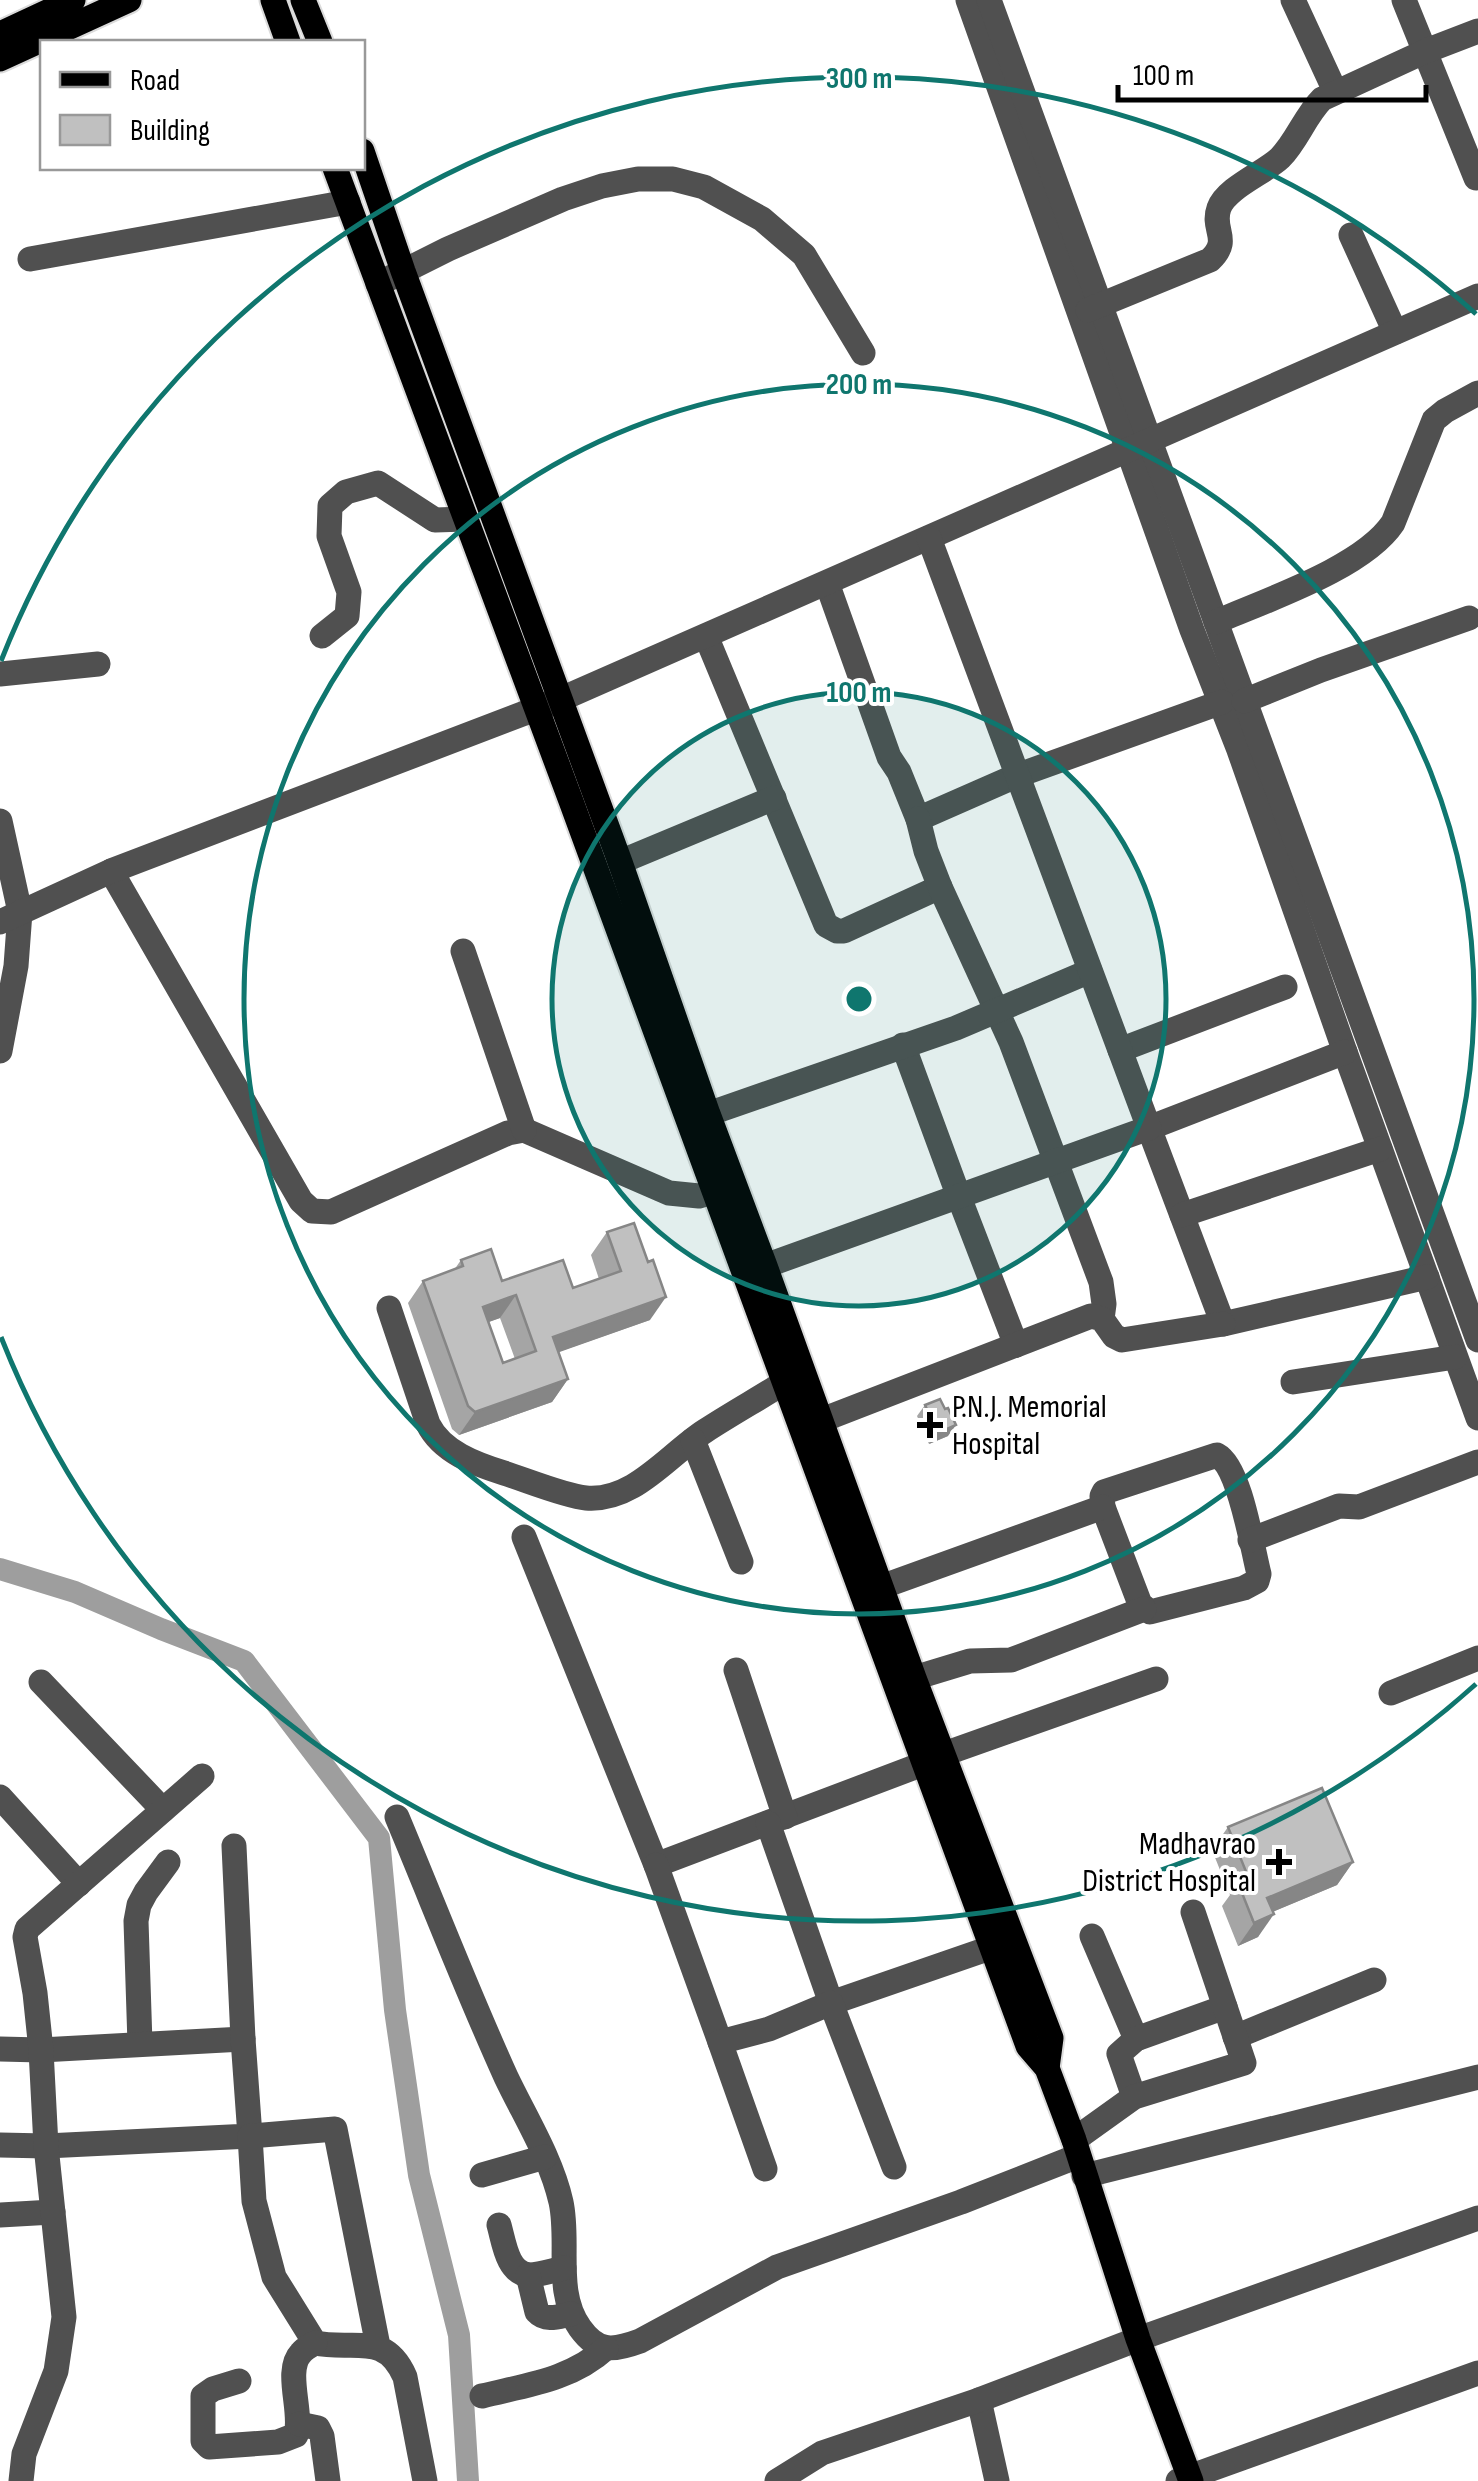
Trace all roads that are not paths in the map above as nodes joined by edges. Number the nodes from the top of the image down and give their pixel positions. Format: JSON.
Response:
{"nodes":[{"id":1,"x":73,"y":0,"type":"edge"},
{"id":2,"x":129,"y":0,"type":"edge"},
{"id":3,"x":273,"y":0,"type":"edge"},
{"id":4,"x":303,"y":0,"type":"edge"},
{"id":5,"x":968,"y":0,"type":"edge"},
{"id":6,"x":989,"y":0,"type":"edge"},
{"id":7,"x":1293,"y":0,"type":"edge"},
{"id":8,"x":1404,"y":0,"type":"edge"},
{"id":9,"x":1478,"y":31,"type":"edge"},
{"id":10,"x":0,"y":34,"type":"edge"},
{"id":11,"x":43,"y":40,"type":"edge"},
{"id":12,"x":287,"y":40,"type":"edge"},
{"id":13,"x":319,"y":40,"type":"edge"},
{"id":14,"x":40,"y":41,"type":"edge"},
{"id":15,"x":1426,"y":51,"type":"junction"},
{"id":16,"x":0,"y":60,"type":"edge"},
{"id":17,"x":1335,"y":91,"type":"junction"},
{"id":18,"x":365,"y":161,"type":"edge"},
{"id":19,"x":336,"y":170,"type":"edge"},
{"id":20,"x":1476,"y":178,"type":"edge"},
{"id":21,"x":348,"y":202,"type":"junction"},
{"id":22,"x":1351,"y":235,"type":"dead end"},
{"id":23,"x":30,"y":258,"type":"dead end"},
{"id":24,"x":403,"y":271,"type":"junction"},
{"id":25,"x":378,"y":284,"type":"junction"},
{"id":26,"x":1478,"y":296,"type":"edge"},
{"id":27,"x":1090,"y":309,"type":"junction"},
{"id":28,"x":1395,"y":332,"type":"junction"},
{"id":29,"x":862,"y":353,"type":"dead end"},
{"id":30,"x":1478,"y":393,"type":"edge"},
{"id":31,"x":1139,"y":446,"type":"junction"},
{"id":32,"x":466,"y":519,"type":"junction"},
{"id":33,"x":928,"y":538,"type":"junction"},
{"id":34,"x":827,"y":583,"type":"junction"},
{"id":35,"x":1469,"y":618,"type":"dead end"},
{"id":36,"x":1216,"y":622,"type":"junction"},
{"id":37,"x":322,"y":636,"type":"dead end"},
{"id":38,"x":706,"y":636,"type":"junction"},
{"id":39,"x":98,"y":664,"type":"dead end"},
{"id":40,"x":0,"y":674,"type":"edge"},
{"id":41,"x":1233,"y":702,"type":"junction"},
{"id":42,"x":548,"y":704,"type":"junction"},
{"id":43,"x":1016,"y":776,"type":"junction"},
{"id":44,"x":774,"y":798,"type":"junction"},
{"id":45,"x":918,"y":819,"type":"junction"},
{"id":46,"x":1,"y":831,"type":"edge"},
{"id":47,"x":620,"y":862,"type":"junction"},
{"id":48,"x":111,"y":871,"type":"junction"},
{"id":49,"x":940,"y":887,"type":"junction"},
{"id":50,"x":10,"y":917,"type":"edge"},
{"id":51,"x":463,"y":951,"type":"dead end"},
{"id":52,"x":1090,"y":970,"type":"junction"},
{"id":53,"x":1285,"y":986,"type":"dead end"},
{"id":54,"x":997,"y":1010,"type":"junction"},
{"id":55,"x":903,"y":1045,"type":"junction"},
{"id":56,"x":1120,"y":1050,"type":"junction"},
{"id":57,"x":0,"y":1051,"type":"edge"},
{"id":58,"x":1345,"y":1052,"type":"junction"},
{"id":59,"x":708,"y":1114,"type":"junction"},
{"id":60,"x":1149,"y":1128,"type":"junction"},
{"id":61,"x":524,"y":1130,"type":"junction"},
{"id":62,"x":1380,"y":1149,"type":"junction"},
{"id":63,"x":1056,"y":1162,"type":"junction"},
{"id":64,"x":715,"y":1191,"type":"junction"},
{"id":65,"x":959,"y":1197,"type":"junction"},
{"id":66,"x":1182,"y":1216,"type":"junction"},
{"id":67,"x":765,"y":1266,"type":"junction"},
{"id":68,"x":1427,"y":1277,"type":"junction"},
{"id":69,"x":1470,"y":1292,"type":"edge"},
{"id":70,"x":389,"y":1308,"type":"dead end"},
{"id":71,"x":770,"y":1311,"type":"junction"},
{"id":72,"x":1102,"y":1319,"type":"junction"},
{"id":73,"x":1223,"y":1324,"type":"junction"},
{"id":74,"x":1478,"y":1340,"type":"edge"},
{"id":75,"x":1016,"y":1344,"type":"junction"},
{"id":76,"x":1456,"y":1357,"type":"junction"},
{"id":77,"x":785,"y":1382,"type":"junction"},
{"id":78,"x":1293,"y":1382,"type":"dead end"},
{"id":79,"x":1477,"y":1412,"type":"edge"},
{"id":80,"x":822,"y":1420,"type":"junction"},
{"id":81,"x":693,"y":1440,"type":"junction"},
{"id":82,"x":1478,"y":1462,"type":"edge"},
{"id":83,"x":1103,"y":1507,"type":"junction"},
{"id":84,"x":524,"y":1537,"type":"dead end"},
{"id":85,"x":1250,"y":1540,"type":"junction"},
{"id":86,"x":741,"y":1562,"type":"dead end"},
{"id":87,"x":881,"y":1587,"type":"junction"},
{"id":88,"x":1144,"y":1609,"type":"junction"},
{"id":89,"x":1478,"y":1658,"type":"edge"},
{"id":90,"x":736,"y":1670,"type":"dead end"},
{"id":91,"x":914,"y":1678,"type":"junction"},
{"id":92,"x":1156,"y":1679,"type":"dead end"},
{"id":93,"x":41,"y":1682,"type":"dead end"},
{"id":94,"x":1391,"y":1693,"type":"dead end"},
{"id":95,"x":934,"y":1759,"type":"junction"},
{"id":96,"x":202,"y":1776,"type":"dead end"},
{"id":97,"x":0,"y":1798,"type":"edge"},
{"id":98,"x":163,"y":1810,"type":"junction"},
{"id":99,"x":397,"y":1816,"type":"dead end"},
{"id":100,"x":777,"y":1820,"type":"junction"},
{"id":101,"x":234,"y":1846,"type":"dead end"},
{"id":102,"x":168,"y":1862,"type":"dead end"},
{"id":103,"x":656,"y":1865,"type":"junction"},
{"id":104,"x":79,"y":1884,"type":"junction"},
{"id":105,"x":1194,"y":1912,"type":"dead end"},
{"id":106,"x":1092,"y":1936,"type":"dead end"},
{"id":107,"x":994,"y":1947,"type":"junction"},
{"id":108,"x":1374,"y":1980,"type":"dead end"},
{"id":109,"x":831,"y":2002,"type":"junction"},
{"id":110,"x":1225,"y":2007,"type":"junction"},
{"id":111,"x":1235,"y":2037,"type":"junction"},
{"id":112,"x":242,"y":2039,"type":"junction"},
{"id":113,"x":1136,"y":2039,"type":"junction"},
{"id":114,"x":720,"y":2042,"type":"junction"},
{"id":115,"x":140,"y":2044,"type":"junction"},
{"id":116,"x":0,"y":2049,"type":"edge"},
{"id":117,"x":41,"y":2050,"type":"junction"},
{"id":118,"x":1047,"y":2068,"type":"junction"},
{"id":119,"x":1478,"y":2077,"type":"edge"},
{"id":120,"x":1134,"y":2097,"type":"junction"},
{"id":121,"x":250,"y":2136,"type":"junction"},
{"id":122,"x":0,"y":2145,"type":"edge"},
{"id":123,"x":46,"y":2146,"type":"junction"},
{"id":124,"x":545,"y":2157,"type":"junction"},
{"id":125,"x":1079,"y":2157,"type":"junction"},
{"id":126,"x":894,"y":2167,"type":"dead end"},
{"id":127,"x":765,"y":2169,"type":"dead end"},
{"id":128,"x":482,"y":2174,"type":"dead end"},
{"id":129,"x":54,"y":2212,"type":"junction"},
{"id":130,"x":0,"y":2215,"type":"edge"},
{"id":131,"x":1478,"y":2218,"type":"edge"},
{"id":132,"x":499,"y":2225,"type":"dead end"},
{"id":133,"x":564,"y":2268,"type":"junction"},
{"id":134,"x":528,"y":2275,"type":"junction"},
{"id":135,"x":572,"y":2314,"type":"junction"},
{"id":136,"x":1138,"y":2338,"type":"junction"},
{"id":137,"x":315,"y":2343,"type":"junction"},
{"id":138,"x":378,"y":2346,"type":"junction"},
{"id":139,"x":606,"y":2348,"type":"junction"},
{"id":140,"x":1478,"y":2373,"type":"edge"},
{"id":141,"x":238,"y":2380,"type":"dead end"},
{"id":142,"x":482,"y":2396,"type":"dead end"},
{"id":143,"x":979,"y":2400,"type":"junction"},
{"id":144,"x":300,"y":2424,"type":"junction"},
{"id":145,"x":1186,"y":2480,"type":"edge"},
{"id":146,"x":21,"y":2481,"type":"edge"},
{"id":147,"x":328,"y":2481,"type":"edge"},
{"id":148,"x":425,"y":2481,"type":"edge"},
{"id":149,"x":777,"y":2481,"type":"edge"},
{"id":150,"x":998,"y":2481,"type":"edge"}],
"edges":[{"from":1,"to":10,"type":"main road"},
{"from":2,"to":11,"type":"main road"},
{"from":3,"to":12,"type":"main road"},
{"from":4,"to":13,"type":"main road"},
{"from":5,"to":27,"type":"street"},
{"from":6,"to":27,"type":"street"},
{"from":7,"to":17,"type":"street"},
{"from":8,"to":15,"type":"street"},
{"from":9,"to":15,"type":"street"},
{"from":14,"to":16,"type":"main road"},
{"from":15,"to":17,"type":"street"},
{"from":15,"to":20,"type":"street"},
{"from":17,"to":27,"type":"street"},
{"from":18,"to":24,"type":"main road"},
{"from":19,"to":21,"type":"main road"},
{"from":21,"to":23,"type":"street"},
{"from":21,"to":25,"type":"main road"},
{"from":22,"to":28,"type":"street"},
{"from":24,"to":25,"type":"street"},
{"from":24,"to":29,"type":"street"},
{"from":24,"to":42,"type":"main road"},
{"from":25,"to":32,"type":"main road"},
{"from":26,"to":28,"type":"street"},
{"from":27,"to":31,"type":"street"},
{"from":28,"to":31,"type":"street"},
{"from":30,"to":36,"type":"street"},
{"from":31,"to":33,"type":"street"},
{"from":31,"to":36,"type":"street"},
{"from":31,"to":41,"type":"street"},
{"from":32,"to":37,"type":"street"},
{"from":32,"to":42,"type":"main road"},
{"from":33,"to":34,"type":"street"},
{"from":33,"to":43,"type":"street"},
{"from":34,"to":38,"type":"street"},
{"from":34,"to":45,"type":"street"},
{"from":35,"to":41,"type":"street"},
{"from":36,"to":41,"type":"street"},
{"from":38,"to":42,"type":"street"},
{"from":38,"to":44,"type":"street"},
{"from":39,"to":40,"type":"street"},
{"from":41,"to":43,"type":"street"},
{"from":41,"to":58,"type":"street"},
{"from":41,"to":69,"type":"street"},
{"from":42,"to":47,"type":"main road"},
{"from":42,"to":48,"type":"street"},
{"from":42,"to":64,"type":"main road"},
{"from":43,"to":45,"type":"street"},
{"from":43,"to":52,"type":"street"},
{"from":44,"to":47,"type":"street"},
{"from":44,"to":49,"type":"street"},
{"from":45,"to":49,"type":"street"},
{"from":46,"to":50,"type":"street"},
{"from":47,"to":59,"type":"main road"},
{"from":48,"to":50,"type":"street"},
{"from":48,"to":61,"type":"street"},
{"from":49,"to":54,"type":"street"},
{"from":50,"to":57,"type":"street"},
{"from":51,"to":61,"type":"street"},
{"from":52,"to":54,"type":"street"},
{"from":52,"to":56,"type":"street"},
{"from":53,"to":56,"type":"street"},
{"from":54,"to":55,"type":"street"},
{"from":54,"to":63,"type":"street"},
{"from":55,"to":59,"type":"street"},
{"from":55,"to":65,"type":"street"},
{"from":56,"to":60,"type":"street"},
{"from":58,"to":60,"type":"street"},
{"from":58,"to":62,"type":"street"},
{"from":59,"to":67,"type":"main road"},
{"from":60,"to":63,"type":"street"},
{"from":60,"to":66,"type":"street"},
{"from":61,"to":64,"type":"street"},
{"from":62,"to":66,"type":"street"},
{"from":62,"to":68,"type":"street"},
{"from":63,"to":65,"type":"street"},
{"from":63,"to":72,"type":"street"},
{"from":64,"to":71,"type":"main road"},
{"from":65,"to":67,"type":"street"},
{"from":65,"to":75,"type":"street"},
{"from":66,"to":73,"type":"street"},
{"from":67,"to":71,"type":"main road"},
{"from":68,"to":73,"type":"street"},
{"from":68,"to":76,"type":"street"},
{"from":69,"to":74,"type":"street"},
{"from":70,"to":81,"type":"street"},
{"from":71,"to":77,"type":"main road"},
{"from":71,"to":80,"type":"main road"},
{"from":72,"to":73,"type":"street"},
{"from":72,"to":75,"type":"street"},
{"from":75,"to":80,"type":"street"},
{"from":76,"to":78,"type":"street"},
{"from":76,"to":79,"type":"street"},
{"from":77,"to":81,"type":"street"},
{"from":77,"to":95,"type":"main road"},
{"from":80,"to":87,"type":"main road"},
{"from":81,"to":86,"type":"street"},
{"from":82,"to":85,"type":"street"},
{"from":83,"to":85,"type":"street"},
{"from":83,"to":87,"type":"street"},
{"from":83,"to":88,"type":"street"},
{"from":84,"to":103,"type":"street"},
{"from":85,"to":88,"type":"street"},
{"from":87,"to":91,"type":"main road"},
{"from":88,"to":91,"type":"street"},
{"from":89,"to":94,"type":"street"},
{"from":90,"to":100,"type":"street"},
{"from":91,"to":95,"type":"main road"},
{"from":92,"to":95,"type":"street"},
{"from":93,"to":98,"type":"street"},
{"from":95,"to":100,"type":"street"},
{"from":95,"to":107,"type":"main road"},
{"from":95,"to":118,"type":"main road"},
{"from":96,"to":98,"type":"street"},
{"from":97,"to":104,"type":"street"},
{"from":98,"to":104,"type":"street"},
{"from":99,"to":124,"type":"street"},
{"from":100,"to":103,"type":"street"},
{"from":100,"to":109,"type":"street"},
{"from":101,"to":112,"type":"street"},
{"from":102,"to":115,"type":"street"},
{"from":103,"to":114,"type":"street"},
{"from":104,"to":117,"type":"street"},
{"from":105,"to":110,"type":"street"},
{"from":106,"to":113,"type":"street"},
{"from":107,"to":109,"type":"street"},
{"from":107,"to":118,"type":"main road"},
{"from":108,"to":111,"type":"street"},
{"from":109,"to":114,"type":"street"},
{"from":109,"to":126,"type":"street"},
{"from":110,"to":111,"type":"street"},
{"from":110,"to":113,"type":"street"},
{"from":111,"to":120,"type":"street"},
{"from":112,"to":115,"type":"street"},
{"from":112,"to":121,"type":"street"},
{"from":113,"to":120,"type":"street"},
{"from":114,"to":127,"type":"street"},
{"from":115,"to":117,"type":"street"},
{"from":116,"to":117,"type":"street"},
{"from":117,"to":123,"type":"street"},
{"from":118,"to":125,"type":"main road"},
{"from":119,"to":125,"type":"street"},
{"from":120,"to":125,"type":"street"},
{"from":121,"to":123,"type":"street"},
{"from":121,"to":137,"type":"street"},
{"from":121,"to":138,"type":"street"},
{"from":122,"to":123,"type":"street"},
{"from":123,"to":129,"type":"street"},
{"from":124,"to":128,"type":"street"},
{"from":124,"to":133,"type":"street"},
{"from":125,"to":136,"type":"main road"},
{"from":125,"to":139,"type":"street"},
{"from":129,"to":130,"type":"street"},
{"from":129,"to":146,"type":"street"},
{"from":131,"to":136,"type":"street"},
{"from":132,"to":134,"type":"street"},
{"from":133,"to":134,"type":"street"},
{"from":133,"to":135,"type":"street"},
{"from":134,"to":135,"type":"street"},
{"from":135,"to":139,"type":"street"},
{"from":136,"to":143,"type":"street"},
{"from":136,"to":145,"type":"main road"},
{"from":137,"to":138,"type":"street"},
{"from":137,"to":144,"type":"street"},
{"from":138,"to":148,"type":"street"},
{"from":139,"to":142,"type":"street"},
{"from":140,"to":145,"type":"street"},
{"from":141,"to":144,"type":"street"},
{"from":143,"to":149,"type":"street"},
{"from":143,"to":150,"type":"street"},
{"from":144,"to":147,"type":"street"}]}
